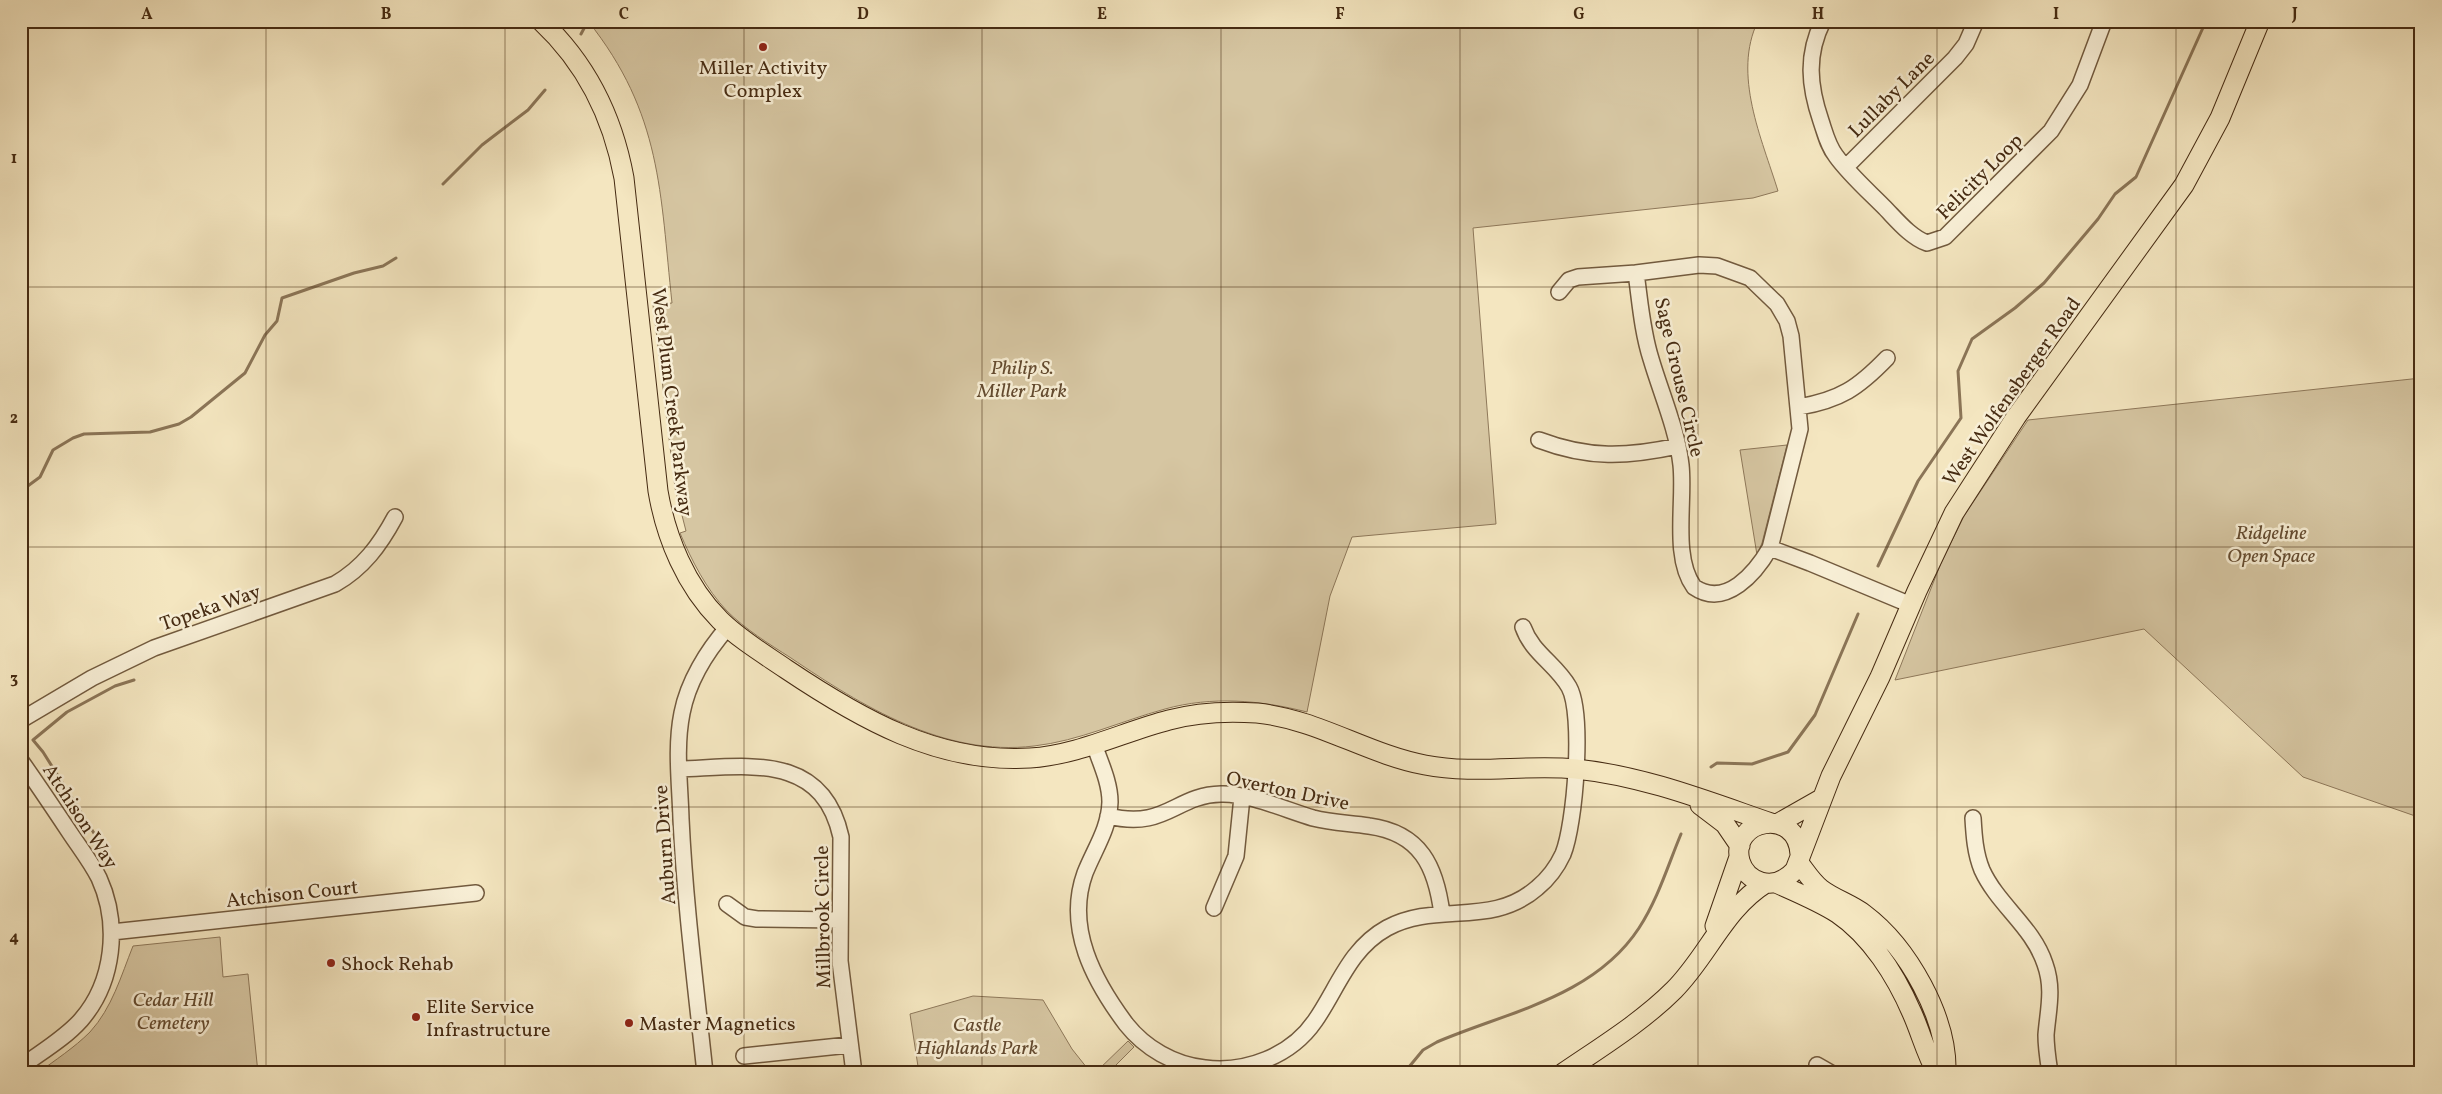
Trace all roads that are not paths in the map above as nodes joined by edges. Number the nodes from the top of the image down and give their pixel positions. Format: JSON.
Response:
{"nodes":[{"id":1,"x":540,"y":21,"type":"edge"},
{"id":2,"x":1824,"y":21,"type":"edge"},
{"id":3,"x":1976,"y":21,"type":"edge"},
{"id":4,"x":2104,"y":21,"type":"edge"},
{"id":5,"x":2260,"y":21,"type":"edge"},
{"id":6,"x":1846,"y":168,"type":"junction"},
{"id":7,"x":1636,"y":273,"type":"junction"},
{"id":8,"x":1559,"y":292,"type":"dead end"},
{"id":9,"x":1887,"y":358,"type":"dead end"},
{"id":10,"x":1799,"y":407,"type":"junction"},
{"id":11,"x":1540,"y":440,"type":"dead end"},
{"id":12,"x":1678,"y":446,"type":"junction"},
{"id":13,"x":395,"y":517,"type":"dead end"},
{"id":14,"x":1770,"y":548,"type":"junction"},
{"id":15,"x":1911,"y":606,"type":"junction"},
{"id":16,"x":728,"y":627,"type":"junction"},
{"id":17,"x":1523,"y":627,"type":"dead end"},
{"id":18,"x":21,"y":720,"type":"edge"},
{"id":19,"x":1094,"y":744,"type":"junction"},
{"id":20,"x":21,"y":761,"type":"edge"},
{"id":21,"x":679,"y":769,"type":"junction"},
{"id":22,"x":1575,"y":769,"type":"junction"},
{"id":23,"x":1683,"y":793,"type":"junction"},
{"id":24,"x":1242,"y":797,"type":"junction"},
{"id":25,"x":1821,"y":799,"type":"junction"},
{"id":26,"x":1108,"y":816,"type":"junction"},
{"id":27,"x":1973,"y":818,"type":"dead end"},
{"id":28,"x":1774,"y":823,"type":"junction"},
{"id":29,"x":1740,"y":852,"type":"junction"},
{"id":30,"x":1799,"y":858,"type":"junction"},
{"id":31,"x":1771,"y":883,"type":"junction"},
{"id":32,"x":476,"y":893,"type":"dead end"},
{"id":33,"x":728,"y":904,"type":"dead end"},
{"id":34,"x":1214,"y":908,"type":"dead end"},
{"id":35,"x":1442,"y":914,"type":"junction"},
{"id":36,"x":839,"y":920,"type":"junction"},
{"id":37,"x":112,"y":932,"type":"junction"},
{"id":38,"x":1710,"y":942,"type":"junction"},
{"id":39,"x":849,"y":1045,"type":"junction"},
{"id":40,"x":744,"y":1056,"type":"dead end"},
{"id":41,"x":1817,"y":1065,"type":"dead end"},
{"id":42,"x":21,"y":1067,"type":"edge"},
{"id":43,"x":705,"y":1073,"type":"edge"},
{"id":44,"x":854,"y":1073,"type":"edge"},
{"id":45,"x":1564,"y":1073,"type":"edge"},
{"id":46,"x":1831,"y":1073,"type":"edge"},
{"id":47,"x":1937,"y":1073,"type":"edge"},
{"id":48,"x":1946,"y":1073,"type":"edge"},
{"id":49,"x":2050,"y":1073,"type":"edge"}],
"edges":[{"from":1,"to":16,"type":"main road","name":"West Plum Creek Parkway"},
{"from":2,"to":6,"type":"street","name":"Felicity Loop"},
{"from":3,"to":6,"type":"street","name":"Lullaby Lane"},
{"from":4,"to":6,"type":"street","name":"Felicity Loop"},
{"from":5,"to":15,"type":"main road","name":"West Wolfensberger Road"},
{"from":7,"to":8,"type":"street"},
{"from":7,"to":10,"type":"street","name":"Sage Grouse Circle"},
{"from":7,"to":12,"type":"street","name":"Sage Grouse Circle"},
{"from":9,"to":10,"type":"street"},
{"from":10,"to":14,"type":"street","name":"Sage Grouse Circle"},
{"from":11,"to":12,"type":"street"},
{"from":12,"to":14,"type":"street","name":"Sage Grouse Circle"},
{"from":13,"to":18,"type":"street","name":"Topeka Way"},
{"from":14,"to":15,"type":"street"},
{"from":15,"to":25,"type":"main road","name":"West Wolfensberger Road"},
{"from":16,"to":19,"type":"main road","name":"West Plum Creek Parkway"},
{"from":16,"to":21,"type":"street","name":"Auburn Drive"},
{"from":17,"to":22,"type":"street"},
{"from":19,"to":22,"type":"main road","name":"West Plum Creek Parkway"},
{"from":19,"to":26,"type":"street"},
{"from":20,"to":37,"type":"street","name":"Atchison Way"},
{"from":21,"to":36,"type":"street","name":"Millbrook Circle"},
{"from":21,"to":43,"type":"street","name":"Auburn Drive"},
{"from":22,"to":23,"type":"main road","name":"West Plum Creek Parkway"},
{"from":22,"to":35,"type":"street"},
{"from":23,"to":28,"type":"main road","name":"West Plum Creek Parkway"},
{"from":23,"to":29,"type":"main road","name":"West Plum Creek Parkway"},
{"from":24,"to":26,"type":"street","name":"Overton Drive"},
{"from":24,"to":34,"type":"street"},
{"from":24,"to":35,"type":"street","name":"Overton Drive"},
{"from":25,"to":28,"type":"main road"},
{"from":25,"to":30,"type":"main road","name":"West Wolfensberger Road"},
{"from":26,"to":35,"type":"street"},
{"from":27,"to":49,"type":"street"},
{"from":28,"to":29,"type":"main road"},
{"from":28,"to":30,"type":"main road"},
{"from":29,"to":31,"type":"main road"},
{"from":29,"to":38,"type":"main road"},
{"from":30,"to":31,"type":"main road"},
{"from":30,"to":48,"type":"main road"},
{"from":31,"to":38,"type":"main road"},
{"from":31,"to":47,"type":"main road"},
{"from":32,"to":37,"type":"street","name":"Atchison Court"},
{"from":33,"to":36,"type":"street"},
{"from":36,"to":39,"type":"street","name":"Millbrook Circle"},
{"from":37,"to":42,"type":"street","name":"Atchison Way"},
{"from":38,"to":45,"type":"main road"},
{"from":39,"to":40,"type":"street"},
{"from":39,"to":44,"type":"street","name":"Millbrook Circle"},
{"from":41,"to":46,"type":"street"}]}
